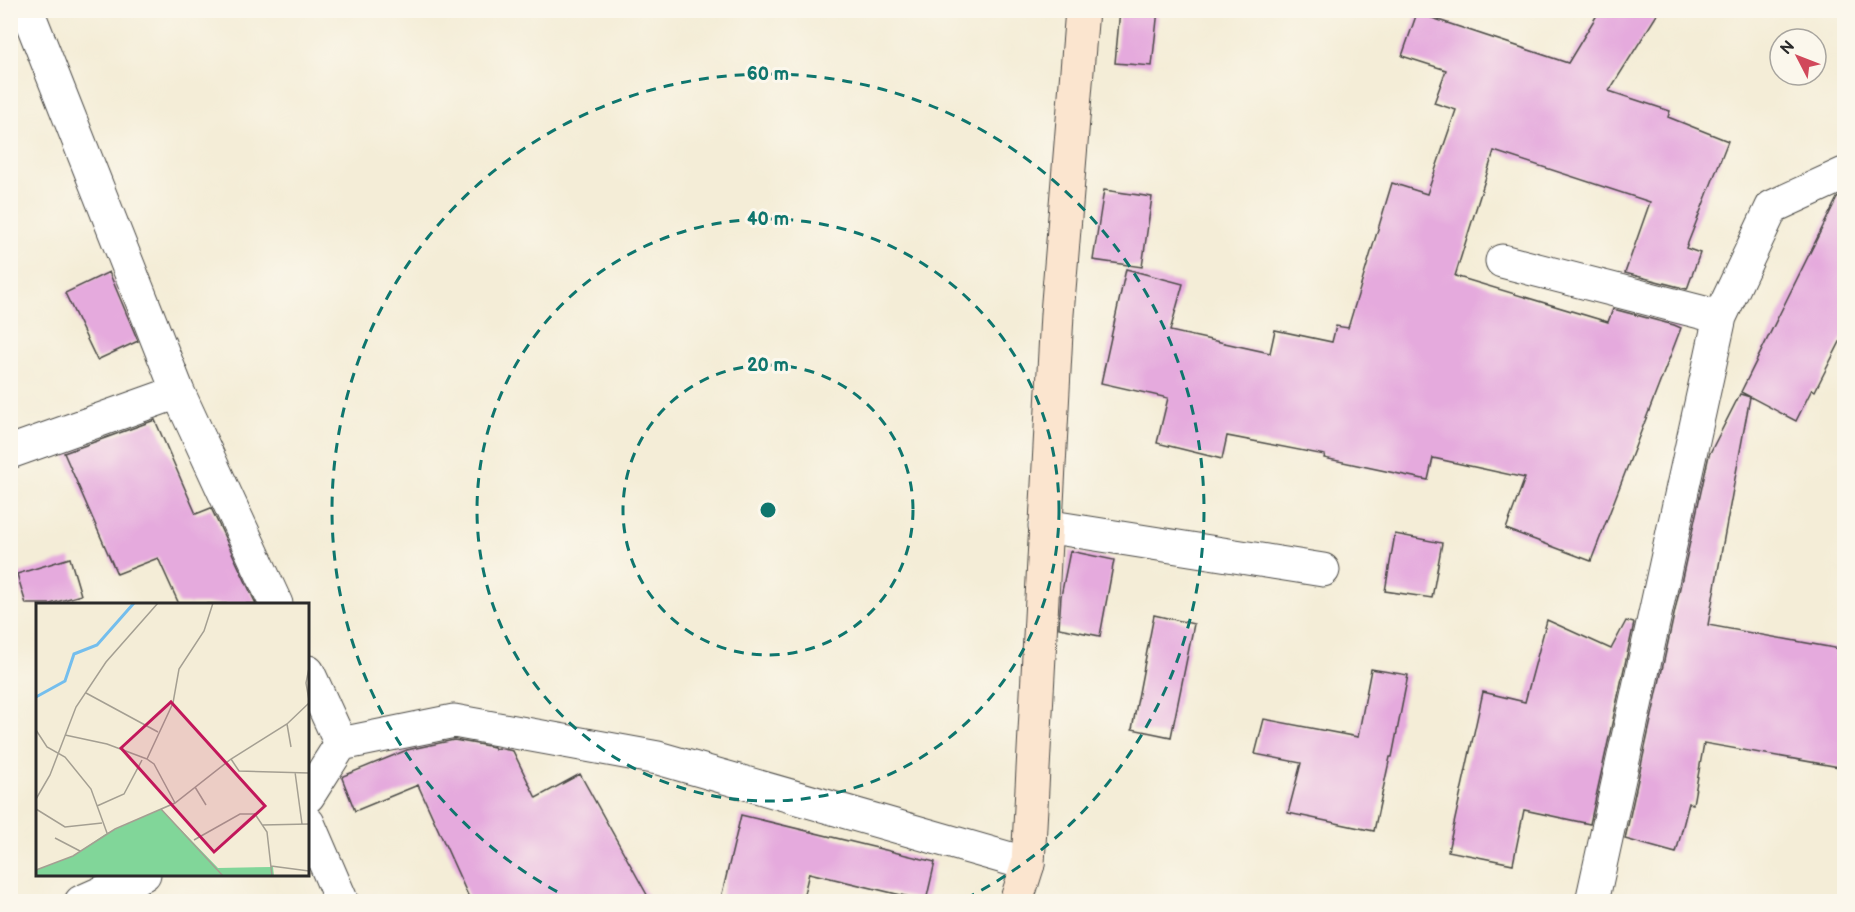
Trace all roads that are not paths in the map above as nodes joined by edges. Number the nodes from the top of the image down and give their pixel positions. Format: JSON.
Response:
{"nodes":[{"id":1,"x":27,"y":10,"type":"edge"},
{"id":2,"x":1082,"y":10,"type":"edge"},
{"id":3,"x":1845,"y":174,"type":"edge"},
{"id":4,"x":1502,"y":261,"type":"dead end"},
{"id":5,"x":1720,"y":316,"type":"junction"},
{"id":6,"x":178,"y":392,"type":"junction"},
{"id":7,"x":10,"y":452,"type":"edge"},
{"id":8,"x":1045,"y":526,"type":"junction"},
{"id":9,"x":1323,"y":570,"type":"dead end"},
{"id":10,"x":276,"y":603,"type":"edge"},
{"id":11,"x":309,"y":674,"type":"edge"},
{"id":12,"x":341,"y":744,"type":"junction"},
{"id":13,"x":309,"y":794,"type":"edge"},
{"id":14,"x":309,"y":825,"type":"edge"},
{"id":15,"x":1028,"y":864,"type":"junction"},
{"id":16,"x":140,"y":876,"type":"edge"},
{"id":17,"x":81,"y":902,"type":"edge"},
{"id":18,"x":342,"y":902,"type":"edge"},
{"id":19,"x":1016,"y":902,"type":"edge"},
{"id":20,"x":1592,"y":902,"type":"edge"}],
"edges":[{"from":1,"to":6,"type":"street"},
{"from":2,"to":8,"type":"street"},
{"from":3,"to":5,"type":"street"},
{"from":4,"to":5,"type":"street"},
{"from":5,"to":20,"type":"street"},
{"from":6,"to":7,"type":"street"},
{"from":6,"to":10,"type":"street"},
{"from":8,"to":9,"type":"street"},
{"from":8,"to":15,"type":"street"},
{"from":11,"to":12,"type":"street"},
{"from":12,"to":13,"type":"street"},
{"from":12,"to":15,"type":"street"},
{"from":14,"to":18,"type":"street"},
{"from":15,"to":19,"type":"street"},
{"from":16,"to":17,"type":"street"}]}
